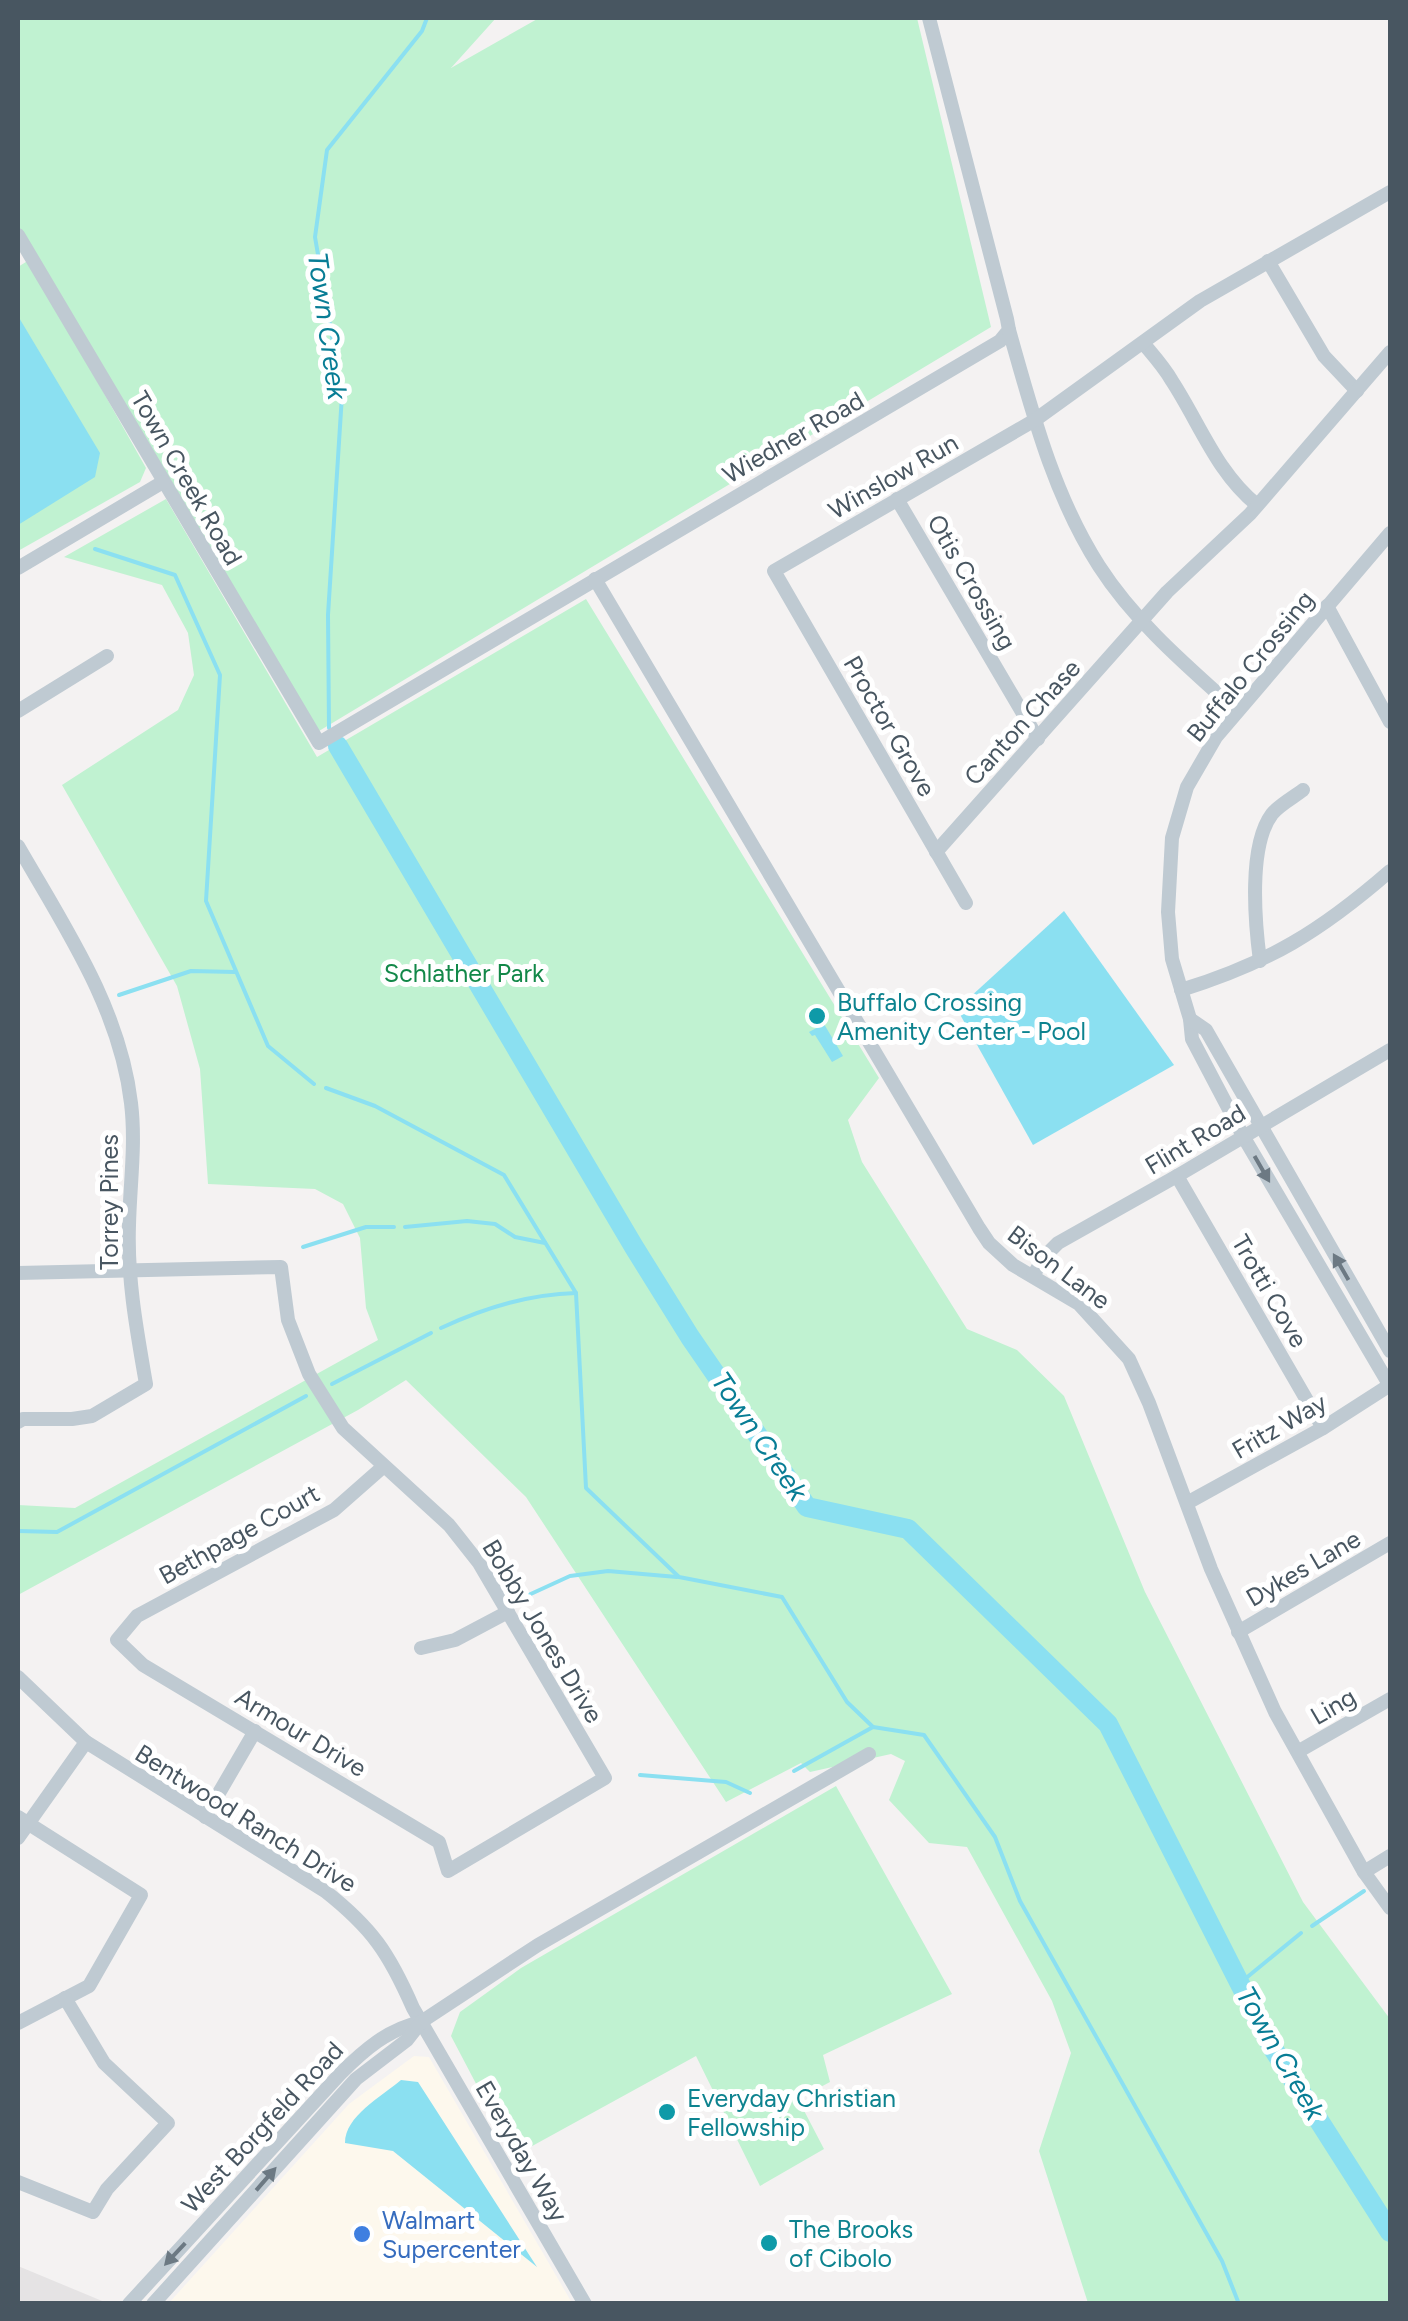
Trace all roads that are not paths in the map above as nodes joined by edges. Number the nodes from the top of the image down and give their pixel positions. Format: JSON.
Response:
{"nodes":[{"id":1,"x":929,"y":18,"type":"edge"},
{"id":2,"x":1390,"y":192,"type":"edge"},
{"id":3,"x":18,"y":234,"type":"edge"},
{"id":4,"x":1268,"y":262,"type":"junction"},
{"id":5,"x":1009,"y":330,"type":"junction"},
{"id":6,"x":1143,"y":343,"type":"junction"},
{"id":7,"x":1390,"y":352,"type":"edge"},
{"id":8,"x":1357,"y":391,"type":"junction"},
{"id":9,"x":1035,"y":420,"type":"junction"},
{"id":10,"x":163,"y":482,"type":"junction"},
{"id":11,"x":897,"y":499,"type":"junction"},
{"id":12,"x":1258,"y":506,"type":"junction"},
{"id":13,"x":1390,"y":534,"type":"edge"},
{"id":14,"x":18,"y":568,"type":"edge"},
{"id":15,"x":774,"y":571,"type":"joint"},
{"id":16,"x":595,"y":579,"type":"junction"},
{"id":17,"x":1326,"y":606,"type":"junction"},
{"id":18,"x":1142,"y":621,"type":"junction"},
{"id":19,"x":107,"y":656,"type":"dead end"},
{"id":20,"x":1236,"y":710,"type":"junction"},
{"id":21,"x":18,"y":711,"type":"edge"},
{"id":22,"x":1390,"y":722,"type":"edge"},
{"id":23,"x":1038,"y":739,"type":"junction"},
{"id":24,"x":319,"y":744,"type":"joint"},
{"id":25,"x":1303,"y":790,"type":"dead end"},
{"id":26,"x":18,"y":846,"type":"edge"},
{"id":27,"x":936,"y":852,"type":"junction"},
{"id":28,"x":1390,"y":871,"type":"edge"},
{"id":29,"x":966,"y":903,"type":"dead end"},
{"id":30,"x":1260,"y":960,"type":"junction"},
{"id":31,"x":1181,"y":990,"type":"junction"},
{"id":32,"x":1190,"y":1019,"type":"junction"},
{"id":33,"x":1390,"y":1050,"type":"edge"},
{"id":34,"x":1259,"y":1126,"type":"junction"},
{"id":35,"x":1243,"y":1136,"type":"junction"},
{"id":36,"x":1177,"y":1176,"type":"junction"},
{"id":37,"x":130,"y":1270,"type":"junction"},
{"id":38,"x":18,"y":1273,"type":"edge"},
{"id":39,"x":1033,"y":1276,"type":"junction"},
{"id":40,"x":1390,"y":1351,"type":"edge"},
{"id":41,"x":1390,"y":1385,"type":"edge"},
{"id":42,"x":18,"y":1422,"type":"edge"},
{"id":43,"x":1323,"y":1428,"type":"junction"},
{"id":44,"x":384,"y":1466,"type":"junction"},
{"id":45,"x":1187,"y":1503,"type":"junction"},
{"id":46,"x":1390,"y":1543,"type":"edge"},
{"id":47,"x":508,"y":1612,"type":"junction"},
{"id":48,"x":1238,"y":1632,"type":"junction"},
{"id":49,"x":117,"y":1640,"type":"joint"},
{"id":50,"x":421,"y":1648,"type":"dead end"},
{"id":51,"x":18,"y":1678,"type":"edge"},
{"id":52,"x":1390,"y":1699,"type":"edge"},
{"id":53,"x":255,"y":1731,"type":"junction"},
{"id":54,"x":86,"y":1742,"type":"junction"},
{"id":55,"x":1299,"y":1752,"type":"junction"},
{"id":56,"x":869,"y":1754,"type":"dead end"},
{"id":57,"x":204,"y":1817,"type":"junction"},
{"id":58,"x":23,"y":1822,"type":"edge"},
{"id":59,"x":18,"y":1838,"type":"edge"},
{"id":60,"x":1390,"y":1856,"type":"edge"},
{"id":61,"x":448,"y":1871,"type":"joint"},
{"id":62,"x":1364,"y":1872,"type":"junction"},
{"id":63,"x":1390,"y":1908,"type":"edge"},
{"id":64,"x":66,"y":1998,"type":"junction"},
{"id":65,"x":18,"y":2022,"type":"edge"},
{"id":66,"x":421,"y":2022,"type":"junction"},
{"id":67,"x":18,"y":2182,"type":"edge"},
{"id":68,"x":129,"y":2304,"type":"edge"},
{"id":69,"x":154,"y":2304,"type":"edge"},
{"id":70,"x":585,"y":2304,"type":"edge"}],
"edges":[{"from":1,"to":5,"type":"street"},
{"from":2,"to":4,"type":"street","name":"Winslow Run"},
{"from":3,"to":10,"type":"street","name":"Town Creek Road"},
{"from":4,"to":6,"type":"street","name":"Winslow Run"},
{"from":4,"to":8,"type":"street"},
{"from":5,"to":9,"type":"street"},
{"from":5,"to":16,"type":"street","name":"Wiedner Road"},
{"from":6,"to":9,"type":"street","name":"Winslow Run"},
{"from":6,"to":12,"type":"street"},
{"from":7,"to":8,"type":"street","name":"Canton Chase"},
{"from":8,"to":12,"type":"street","name":"Canton Chase"},
{"from":9,"to":11,"type":"street","name":"Winslow Run"},
{"from":9,"to":18,"type":"street"},
{"from":10,"to":14,"type":"street"},
{"from":10,"to":24,"type":"street","name":"Town Creek Road"},
{"from":11,"to":15,"type":"street","name":"Winslow Run"},
{"from":11,"to":23,"type":"street","name":"Otis Crossing"},
{"from":12,"to":18,"type":"street","name":"Canton Chase"},
{"from":13,"to":17,"type":"street","name":"Buffalo Crossing"},
{"from":15,"to":27,"type":"street","name":"Proctor Grove"},
{"from":16,"to":24,"type":"street","name":"Wiedner Road"},
{"from":16,"to":39,"type":"street","name":"Bison Lane"},
{"from":17,"to":20,"type":"street","name":"Buffalo Crossing"},
{"from":17,"to":22,"type":"street"},
{"from":18,"to":20,"type":"street"},
{"from":18,"to":23,"type":"street","name":"Canton Chase"},
{"from":19,"to":21,"type":"street"},
{"from":20,"to":31,"type":"street","name":"Buffalo Crossing"},
{"from":23,"to":27,"type":"street","name":"Canton Chase"},
{"from":25,"to":30,"type":"street"},
{"from":26,"to":37,"type":"street","name":"Torrey Pines"},
{"from":27,"to":29,"type":"street","name":"Proctor Grove"},
{"from":28,"to":30,"type":"street"},
{"from":30,"to":31,"type":"street"},
{"from":31,"to":32,"type":"street","name":"Buffalo Crossing"},
{"from":32,"to":34,"type":"street","name":"Buffalo Crossing"},
{"from":32,"to":35,"type":"street","name":"Buffalo Crossing"},
{"from":33,"to":34,"type":"street","name":"Flint Road"},
{"from":34,"to":35,"type":"street","name":"Flint Road"},
{"from":40,"to":34,"type":"street","name":"Buffalo Crossing","one_way":true},
{"from":35,"to":36,"type":"street","name":"Flint Road"},
{"from":35,"to":41,"type":"street","name":"Buffalo Crossing","one_way":true},
{"from":36,"to":39,"type":"street","name":"Flint Road"},
{"from":36,"to":43,"type":"street","name":"Trotti Cove"},
{"from":37,"to":38,"type":"street"},
{"from":37,"to":42,"type":"street","name":"Torrey Pines"},
{"from":37,"to":44,"type":"street","name":"Bobby Jones Drive"},
{"from":39,"to":45,"type":"street","name":"Bison Lane"},
{"from":41,"to":43,"type":"street","name":"Fritz Way"},
{"from":43,"to":45,"type":"street","name":"Fritz Way"},
{"from":44,"to":47,"type":"street","name":"Bobby Jones Drive"},
{"from":44,"to":49,"type":"street","name":"Bethpage Court"},
{"from":45,"to":48,"type":"street","name":"Bison Lane"},
{"from":46,"to":48,"type":"street","name":"Dykes Lane"},
{"from":47,"to":50,"type":"street"},
{"from":47,"to":61,"type":"street","name":"Bobby Jones Drive"},
{"from":48,"to":55,"type":"street","name":"Bison Lane"},
{"from":49,"to":53,"type":"street","name":"Armour Drive"},
{"from":51,"to":54,"type":"street","name":"Bentwood Ranch Drive"},
{"from":52,"to":55,"type":"street","name":"Ling"},
{"from":53,"to":57,"type":"street"},
{"from":53,"to":61,"type":"street","name":"Armour Drive"},
{"from":54,"to":57,"type":"street","name":"Bentwood Ranch Drive"},
{"from":54,"to":58,"type":"street"},
{"from":55,"to":62,"type":"street","name":"Bison Lane"},
{"from":56,"to":66,"type":"street"},
{"from":57,"to":66,"type":"street","name":"Bentwood Ranch Drive"},
{"from":58,"to":59,"type":"street"},
{"from":58,"to":64,"type":"street"},
{"from":60,"to":62,"type":"street"},
{"from":62,"to":63,"type":"street","name":"Bison Lane"},
{"from":64,"to":65,"type":"street"},
{"from":64,"to":67,"type":"street"},
{"from":66,"to":68,"type":"street","name":"West Borgfeld Road","one_way":true},
{"from":69,"to":66,"type":"street","name":"West Borgfeld Road","one_way":true},
{"from":66,"to":70,"type":"street","name":"Everyday Way"}]}
